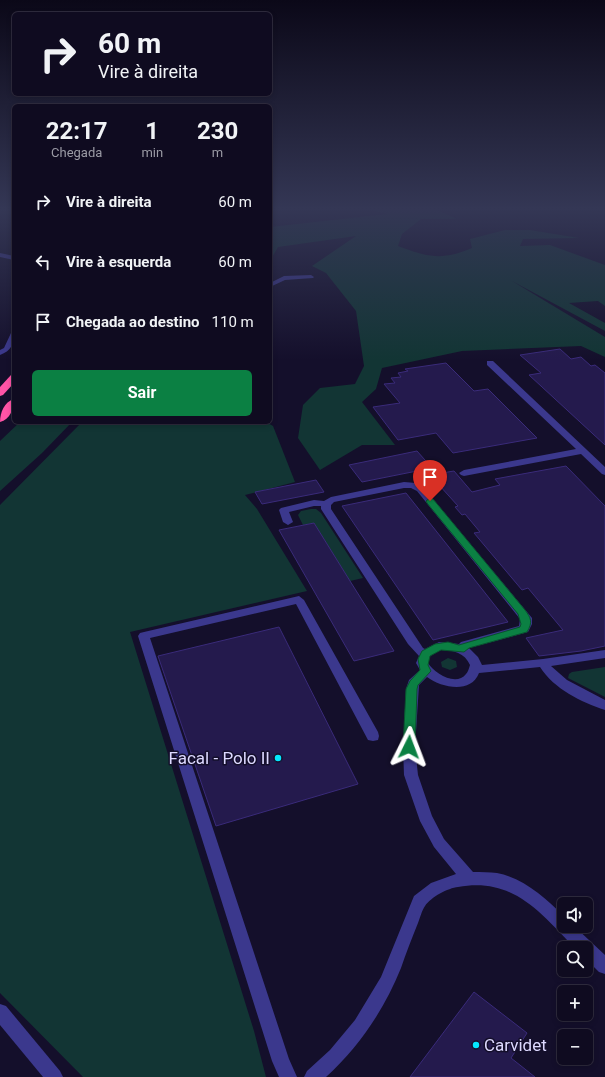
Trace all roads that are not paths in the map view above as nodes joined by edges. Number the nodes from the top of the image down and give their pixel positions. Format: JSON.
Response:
{"nodes":[{"id":1,"x":311,"y":277,"type":"dead end"},
{"id":2,"x":272,"y":284,"type":"edge"},
{"id":3,"x":12,"y":339,"type":"edge"},
{"id":4,"x":0,"y":353,"type":"edge"},
{"id":5,"x":490,"y":363,"type":"dead end"},
{"id":6,"x":12,"y":379,"type":"edge"},
{"id":7,"x":0,"y":393,"type":"edge"},
{"id":8,"x":12,"y":404,"type":"edge"},
{"id":9,"x":0,"y":419,"type":"edge"},
{"id":10,"x":582,"y":451,"type":"junction"},
{"id":11,"x":605,"y":472,"type":"edge"},
{"id":12,"x":464,"y":473,"type":"dead end"},
{"id":13,"x":326,"y":504,"type":"junction"},
{"id":14,"x":288,"y":522,"type":"dead end"},
{"id":15,"x":461,"y":649,"type":"junction"},
{"id":16,"x":605,"y":654,"type":"edge"},
{"id":17,"x":425,"y":655,"type":"junction"},
{"id":18,"x":543,"y":663,"type":"junction"},
{"id":19,"x":476,"y":668,"type":"junction"},
{"id":20,"x":426,"y":671,"type":"junction"},
{"id":21,"x":605,"y":705,"type":"edge"},
{"id":22,"x":373,"y":736,"type":"dead end"},
{"id":23,"x":469,"y":878,"type":"junction"},
{"id":24,"x":605,"y":966,"type":"edge"},
{"id":25,"x":0,"y":1012,"type":"edge"},
{"id":26,"x":54,"y":1077,"type":"edge"},
{"id":27,"x":288,"y":1077,"type":"edge"},
{"id":28,"x":313,"y":1077,"type":"edge"}],
"edges":[{"from":1,"to":2,"type":"street"},
{"from":3,"to":4,"type":"street"},
{"from":5,"to":10,"type":"street"},
{"from":6,"to":7,"type":"highway"},
{"from":8,"to":9,"type":"highway"},
{"from":10,"to":11,"type":"street"},
{"from":10,"to":12,"type":"street"},
{"from":13,"to":14,"type":"street"},
{"from":13,"to":15,"type":"street"},
{"from":13,"to":17,"type":"street"},
{"from":15,"to":17,"type":"street"},
{"from":15,"to":19,"type":"street"},
{"from":16,"to":18,"type":"street"},
{"from":17,"to":20,"type":"street"},
{"from":18,"to":19,"type":"street"},
{"from":18,"to":21,"type":"street"},
{"from":19,"to":20,"type":"street"},
{"from":20,"to":23,"type":"street"},
{"from":22,"to":27,"type":"street"},
{"from":23,"to":24,"type":"street"},
{"from":23,"to":28,"type":"street"},
{"from":25,"to":26,"type":"street"}]}
